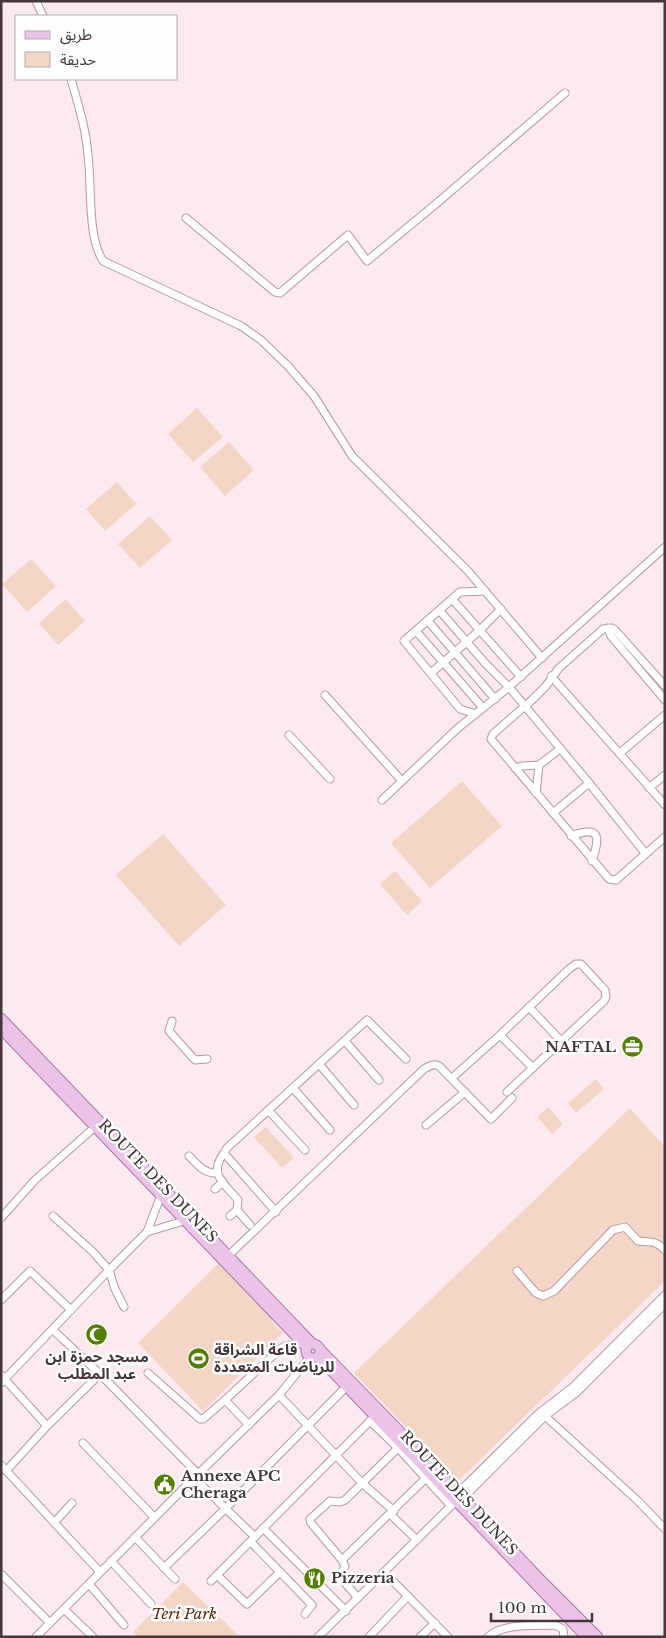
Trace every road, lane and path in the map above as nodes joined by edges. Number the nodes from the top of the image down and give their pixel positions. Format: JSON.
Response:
{"nodes":[{"id":1,"x":36,"y":1,"type":"edge"},
{"id":2,"x":43,"y":15,"type":"edge"},
{"id":3,"x":71,"y":80,"type":"edge"},
{"id":4,"x":565,"y":92,"type":"dead end"},
{"id":5,"x":186,"y":218,"type":"dead end"},
{"id":6,"x":665,"y":547,"type":"edge"},
{"id":7,"x":485,"y":591,"type":"junction"},
{"id":8,"x":453,"y":600,"type":"junction"},
{"id":9,"x":500,"y":609,"type":"junction"},
{"id":10,"x":440,"y":611,"type":"junction"},
{"id":11,"x":428,"y":621,"type":"junction"},
{"id":12,"x":608,"y":628,"type":"junction"},
{"id":13,"x":479,"y":631,"type":"junction"},
{"id":14,"x":416,"y":632,"type":"junction"},
{"id":15,"x":467,"y":642,"type":"junction"},
{"id":16,"x":455,"y":652,"type":"junction"},
{"id":17,"x":542,"y":658,"type":"junction"},
{"id":18,"x":443,"y":662,"type":"junction"},
{"id":19,"x":431,"y":673,"type":"junction"},
{"id":20,"x":551,"y":676,"type":"junction"},
{"id":21,"x":521,"y":677,"type":"junction"},
{"id":22,"x":665,"y":686,"type":"edge"},
{"id":23,"x":509,"y":687,"type":"junction"},
{"id":24,"x":324,"y":695,"type":"dead end"},
{"id":25,"x":495,"y":699,"type":"junction"},
{"id":26,"x":665,"y":700,"type":"edge"},
{"id":27,"x":524,"y":707,"type":"junction"},
{"id":28,"x":483,"y":708,"type":"junction"},
{"id":29,"x":476,"y":714,"type":"junction"},
{"id":30,"x":665,"y":715,"type":"edge"},
{"id":31,"x":289,"y":735,"type":"dead end"},
{"id":32,"x":560,"y":749,"type":"junction"},
{"id":33,"x":620,"y":753,"type":"junction"},
{"id":34,"x":539,"y":765,"type":"junction"},
{"id":35,"x":515,"y":768,"type":"junction"},
{"id":36,"x":665,"y":775,"type":"edge"},
{"id":37,"x":330,"y":779,"type":"dead end"},
{"id":38,"x":402,"y":781,"type":"junction"},
{"id":39,"x":589,"y":783,"type":"junction"},
{"id":40,"x":649,"y":788,"type":"junction"},
{"id":41,"x":536,"y":793,"type":"junction"},
{"id":42,"x":382,"y":800,"type":"dead end"},
{"id":43,"x":665,"y":805,"type":"edge"},
{"id":44,"x":553,"y":813,"type":"junction"},
{"id":45,"x":571,"y":836,"type":"junction"},
{"id":46,"x":665,"y":837,"type":"edge"},
{"id":47,"x":645,"y":853,"type":"junction"},
{"id":48,"x":592,"y":861,"type":"junction"},
{"id":49,"x":529,"y":1007,"type":"junction"},
{"id":50,"x":1,"y":1018,"type":"edge"},
{"id":51,"x":172,"y":1021,"type":"dead end"},
{"id":52,"x":1,"y":1029,"type":"edge"},
{"id":53,"x":500,"y":1035,"type":"junction"},
{"id":54,"x":344,"y":1041,"type":"junction"},
{"id":55,"x":561,"y":1041,"type":"junction"},
{"id":56,"x":207,"y":1059,"type":"dead end"},
{"id":57,"x":406,"y":1059,"type":"dead end"},
{"id":58,"x":319,"y":1064,"type":"junction"},
{"id":59,"x":533,"y":1068,"type":"junction"},
{"id":60,"x":452,"y":1078,"type":"junction"},
{"id":61,"x":379,"y":1080,"type":"dead end"},
{"id":62,"x":293,"y":1088,"type":"junction"},
{"id":63,"x":465,"y":1092,"type":"junction"},
{"id":64,"x":507,"y":1092,"type":"dead end"},
{"id":65,"x":512,"y":1098,"type":"dead end"},
{"id":66,"x":354,"y":1105,"type":"dead end"},
{"id":67,"x":268,"y":1110,"type":"junction"},
{"id":68,"x":426,"y":1125,"type":"dead end"},
{"id":69,"x":96,"y":1126,"type":"junction"},
{"id":70,"x":330,"y":1130,"type":"dead end"},
{"id":71,"x":305,"y":1150,"type":"dead end"},
{"id":72,"x":224,"y":1153,"type":"junction"},
{"id":73,"x":189,"y":1156,"type":"dead end"},
{"id":74,"x":217,"y":1173,"type":"junction"},
{"id":75,"x":222,"y":1182,"type":"junction"},
{"id":76,"x":215,"y":1189,"type":"dead end"},
{"id":77,"x":161,"y":1195,"type":"junction"},
{"id":78,"x":237,"y":1210,"type":"junction"},
{"id":79,"x":276,"y":1212,"type":"junction"},
{"id":80,"x":53,"y":1216,"type":"dead end"},
{"id":81,"x":230,"y":1216,"type":"dead end"},
{"id":82,"x":1,"y":1218,"type":"edge"},
{"id":83,"x":189,"y":1219,"type":"junction"},
{"id":84,"x":250,"y":1225,"type":"dead end"},
{"id":85,"x":147,"y":1232,"type":"junction"},
{"id":86,"x":665,"y":1250,"type":"edge"},
{"id":87,"x":229,"y":1255,"type":"junction"},
{"id":88,"x":109,"y":1270,"type":"junction"},
{"id":89,"x":517,"y":1271,"type":"dead end"},
{"id":90,"x":665,"y":1295,"type":"edge"},
{"id":91,"x":1,"y":1300,"type":"edge"},
{"id":92,"x":665,"y":1304,"type":"edge"},
{"id":93,"x":124,"y":1307,"type":"dead end"},
{"id":94,"x":71,"y":1310,"type":"junction"},
{"id":95,"x":52,"y":1330,"type":"junction"},
{"id":96,"x":312,"y":1350,"type":"junction"},
{"id":97,"x":148,"y":1373,"type":"dead end"},
{"id":98,"x":100,"y":1374,"type":"junction"},
{"id":99,"x":3,"y":1379,"type":"edge"},
{"id":100,"x":347,"y":1386,"type":"junction"},
{"id":101,"x":278,"y":1395,"type":"junction"},
{"id":102,"x":224,"y":1400,"type":"junction"},
{"id":103,"x":546,"y":1416,"type":"junction"},
{"id":104,"x":373,"y":1419,"type":"junction"},
{"id":105,"x":249,"y":1425,"type":"junction"},
{"id":106,"x":48,"y":1426,"type":"junction"},
{"id":107,"x":308,"y":1426,"type":"junction"},
{"id":108,"x":83,"y":1443,"type":"dead end"},
{"id":109,"x":398,"y":1448,"type":"junction"},
{"id":110,"x":336,"y":1455,"type":"junction"},
{"id":111,"x":3,"y":1468,"type":"edge"},
{"id":112,"x":196,"y":1476,"type":"junction"},
{"id":113,"x":426,"y":1478,"type":"junction"},
{"id":114,"x":362,"y":1483,"type":"junction"},
{"id":115,"x":462,"y":1496,"type":"junction"},
{"id":116,"x":72,"y":1504,"type":"dead end"},
{"id":117,"x":453,"y":1504,"type":"junction"},
{"id":118,"x":226,"y":1508,"type":"junction"},
{"id":119,"x":392,"y":1512,"type":"junction"},
{"id":120,"x":154,"y":1517,"type":"junction"},
{"id":121,"x":54,"y":1523,"type":"junction"},
{"id":122,"x":263,"y":1528,"type":"junction"},
{"id":123,"x":665,"y":1528,"type":"edge"},
{"id":124,"x":135,"y":1536,"type":"junction"},
{"id":125,"x":253,"y":1539,"type":"junction"},
{"id":126,"x":417,"y":1540,"type":"junction"},
{"id":127,"x":342,"y":1560,"type":"junction"},
{"id":128,"x":111,"y":1561,"type":"junction"},
{"id":129,"x":164,"y":1568,"type":"junction"},
{"id":130,"x":100,"y":1572,"type":"junction"},
{"id":131,"x":280,"y":1572,"type":"junction"},
{"id":132,"x":384,"y":1572,"type":"junction"},
{"id":133,"x":1,"y":1574,"type":"edge"},
{"id":134,"x":175,"y":1580,"type":"dead end"},
{"id":135,"x":89,"y":1584,"type":"junction"},
{"id":136,"x":408,"y":1596,"type":"junction"},
{"id":137,"x":358,"y":1598,"type":"junction"},
{"id":138,"x":151,"y":1604,"type":"dead end"},
{"id":139,"x":64,"y":1609,"type":"junction"},
{"id":140,"x":346,"y":1611,"type":"junction"},
{"id":141,"x":305,"y":1614,"type":"dead end"},
{"id":142,"x":50,"y":1623,"type":"junction"},
{"id":143,"x":435,"y":1623,"type":"junction"},
{"id":144,"x":124,"y":1625,"type":"dead end"},
{"id":145,"x":41,"y":1635,"type":"edge"},
{"id":146,"x":93,"y":1637,"type":"edge"},
{"id":147,"x":318,"y":1637,"type":"edge"},
{"id":148,"x":369,"y":1637,"type":"edge"},
{"id":149,"x":420,"y":1637,"type":"edge"},
{"id":150,"x":448,"y":1637,"type":"edge"},
{"id":151,"x":488,"y":1637,"type":"edge"},
{"id":152,"x":564,"y":1637,"type":"edge"},
{"id":153,"x":586,"y":1637,"type":"edge"},
{"id":154,"x":598,"y":1637,"type":"edge"}],
"edges":[{"from":1,"to":2,"type":"street"},
{"from":3,"to":7,"type":"street"},
{"from":4,"to":5,"type":"street"},
{"from":6,"to":17,"type":"street"},
{"from":7,"to":8,"type":"street"},
{"from":7,"to":9,"type":"street"},
{"from":8,"to":10,"type":"street"},
{"from":8,"to":13,"type":"street"},
{"from":9,"to":13,"type":"street"},
{"from":9,"to":17,"type":"street"},
{"from":10,"to":11,"type":"street"},
{"from":10,"to":15,"type":"street"},
{"from":11,"to":14,"type":"street"},
{"from":11,"to":16,"type":"street"},
{"from":12,"to":20,"type":"street"},
{"from":12,"to":22,"type":"street"},
{"from":12,"to":26,"type":"street"},
{"from":13,"to":15,"type":"street"},
{"from":13,"to":21,"type":"street"},
{"from":14,"to":18,"type":"street"},
{"from":14,"to":19,"type":"street"},
{"from":15,"to":16,"type":"street"},
{"from":15,"to":23,"type":"street"},
{"from":16,"to":18,"type":"street"},
{"from":16,"to":25,"type":"street"},
{"from":17,"to":21,"type":"street"},
{"from":18,"to":19,"type":"street"},
{"from":18,"to":28,"type":"street"},
{"from":19,"to":29,"type":"street"},
{"from":20,"to":27,"type":"street"},
{"from":20,"to":33,"type":"street"},
{"from":21,"to":23,"type":"street"},
{"from":23,"to":25,"type":"street"},
{"from":23,"to":27,"type":"street"},
{"from":24,"to":38,"type":"street"},
{"from":25,"to":28,"type":"street"},
{"from":27,"to":32,"type":"street"},
{"from":27,"to":35,"type":"street"},
{"from":28,"to":29,"type":"street"},
{"from":29,"to":38,"type":"street"},
{"from":30,"to":33,"type":"street"},
{"from":31,"to":37,"type":"street"},
{"from":32,"to":34,"type":"street"},
{"from":32,"to":39,"type":"street"},
{"from":33,"to":40,"type":"street"},
{"from":34,"to":35,"type":"street"},
{"from":34,"to":41,"type":"street"},
{"from":35,"to":41,"type":"street"},
{"from":36,"to":40,"type":"street"},
{"from":38,"to":42,"type":"street"},
{"from":39,"to":44,"type":"street"},
{"from":39,"to":47,"type":"street"},
{"from":40,"to":43,"type":"street"},
{"from":41,"to":44,"type":"street"},
{"from":44,"to":45,"type":"street"},
{"from":45,"to":48,"type":"street"},
{"from":45,"to":48,"type":"street"},
{"from":46,"to":47,"type":"street"},
{"from":47,"to":48,"type":"street"},
{"from":49,"to":53,"type":"street"},
{"from":49,"to":55,"type":"street"},
{"from":49,"to":55,"type":"street"},
{"from":50,"to":83,"type":"main road","name":"ROUTE DES DUNES"},
{"from":51,"to":56,"type":"street"},
{"from":52,"to":69,"type":"main road","name":"ROUTE DES DUNES"},
{"from":53,"to":59,"type":"street"},
{"from":53,"to":60,"type":"street"},
{"from":54,"to":57,"type":"street"},
{"from":54,"to":58,"type":"street"},
{"from":54,"to":61,"type":"street"},
{"from":55,"to":59,"type":"street"},
{"from":58,"to":62,"type":"street"},
{"from":58,"to":66,"type":"street"},
{"from":59,"to":64,"type":"street"},
{"from":60,"to":63,"type":"street"},
{"from":60,"to":79,"type":"street"},
{"from":62,"to":67,"type":"street"},
{"from":62,"to":70,"type":"street"},
{"from":63,"to":65,"type":"street"},
{"from":63,"to":68,"type":"street"},
{"from":67,"to":71,"type":"street"},
{"from":67,"to":72,"type":"street"},
{"from":69,"to":77,"type":"main road","name":"ROUTE DES DUNES"},
{"from":69,"to":82,"type":"street"},
{"from":72,"to":74,"type":"street"},
{"from":72,"to":79,"type":"street"},
{"from":73,"to":74,"type":"street"},
{"from":74,"to":75,"type":"street"},
{"from":75,"to":76,"type":"street"},
{"from":75,"to":78,"type":"street"},
{"from":77,"to":83,"type":"main road","name":"ROUTE DES DUNES"},
{"from":77,"to":85,"type":"street"},
{"from":78,"to":81,"type":"street"},
{"from":78,"to":84,"type":"street"},
{"from":79,"to":87,"type":"street"},
{"from":80,"to":88,"type":"street"},
{"from":83,"to":85,"type":"street"},
{"from":83,"to":87,"type":"main road","name":"ROUTE DES DUNES"},
{"from":83,"to":96,"type":"main road","name":"ROUTE DES DUNES"},
{"from":85,"to":88,"type":"street"},
{"from":86,"to":89,"type":"street"},
{"from":87,"to":96,"type":"main road","name":"ROUTE DES DUNES"},
{"from":88,"to":93,"type":"street"},
{"from":88,"to":94,"type":"street"},
{"from":90,"to":115,"type":"street"},
{"from":91,"to":94,"type":"street"},
{"from":92,"to":103,"type":"street"},
{"from":94,"to":95,"type":"street"},
{"from":95,"to":98,"type":"street"},
{"from":95,"to":99,"type":"street"},
{"from":96,"to":100,"type":"main road","name":"ROUTE DES DUNES"},
{"from":96,"to":101,"type":"street"},
{"from":96,"to":102,"type":"street"},
{"from":96,"to":115,"type":"main road","name":"ROUTE DES DUNES"},
{"from":97,"to":102,"type":"street"},
{"from":98,"to":106,"type":"street"},
{"from":98,"to":112,"type":"street"},
{"from":99,"to":106,"type":"street"},
{"from":100,"to":104,"type":"main road","name":"ROUTE DES DUNES"},
{"from":100,"to":107,"type":"street"},
{"from":101,"to":105,"type":"street"},
{"from":101,"to":107,"type":"street"},
{"from":102,"to":105,"type":"street"},
{"from":103,"to":115,"type":"street"},
{"from":103,"to":123,"type":"street"},
{"from":104,"to":109,"type":"street"},
{"from":104,"to":110,"type":"street"},
{"from":104,"to":117,"type":"main road","name":"ROUTE DES DUNES"},
{"from":105,"to":112,"type":"street"},
{"from":106,"to":111,"type":"street"},
{"from":107,"to":110,"type":"street"},
{"from":107,"to":118,"type":"street"},
{"from":108,"to":120,"type":"street"},
{"from":109,"to":113,"type":"street"},
{"from":109,"to":114,"type":"street"},
{"from":110,"to":114,"type":"street"},
{"from":110,"to":122,"type":"street"},
{"from":111,"to":121,"type":"street"},
{"from":112,"to":118,"type":"street"},
{"from":112,"to":120,"type":"street"},
{"from":113,"to":117,"type":"street"},
{"from":113,"to":119,"type":"street"},
{"from":114,"to":119,"type":"street"},
{"from":114,"to":127,"type":"street"},
{"from":115,"to":154,"type":"main road","name":"ROUTE DES DUNES"},
{"from":116,"to":121,"type":"street"},
{"from":117,"to":126,"type":"street"},
{"from":117,"to":153,"type":"main road","name":"ROUTE DES DUNES"},
{"from":118,"to":125,"type":"street"},
{"from":118,"to":129,"type":"street"},
{"from":119,"to":126,"type":"street"},
{"from":119,"to":127,"type":"street"},
{"from":120,"to":124,"type":"street"},
{"from":121,"to":130,"type":"street"},
{"from":122,"to":125,"type":"street"},
{"from":122,"to":140,"type":"street"},
{"from":124,"to":128,"type":"street"},
{"from":124,"to":129,"type":"street"},
{"from":125,"to":131,"type":"street"},
{"from":125,"to":131,"type":"street"},
{"from":126,"to":132,"type":"street"},
{"from":127,"to":137,"type":"street"},
{"from":128,"to":130,"type":"street"},
{"from":128,"to":138,"type":"street"},
{"from":129,"to":134,"type":"street"},
{"from":130,"to":135,"type":"street"},
{"from":131,"to":141,"type":"street"},
{"from":132,"to":136,"type":"street"},
{"from":132,"to":137,"type":"street"},
{"from":133,"to":142,"type":"street"},
{"from":135,"to":139,"type":"street"},
{"from":135,"to":144,"type":"street"},
{"from":136,"to":143,"type":"street"},
{"from":136,"to":148,"type":"street"},
{"from":137,"to":140,"type":"street"},
{"from":139,"to":142,"type":"street"},
{"from":139,"to":146,"type":"street"},
{"from":140,"to":147,"type":"street"},
{"from":142,"to":145,"type":"street"},
{"from":143,"to":149,"type":"street"},
{"from":143,"to":150,"type":"street"},
{"from":151,"to":152,"type":"street"}]}
